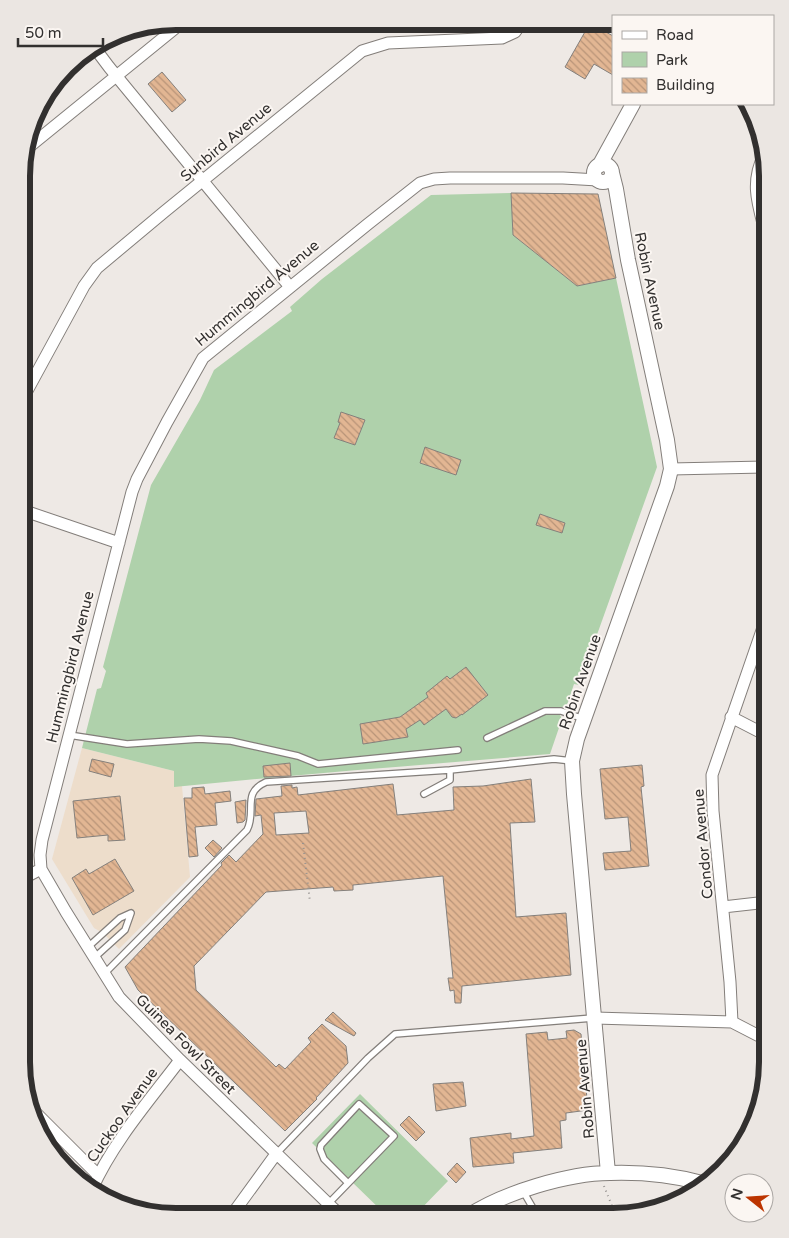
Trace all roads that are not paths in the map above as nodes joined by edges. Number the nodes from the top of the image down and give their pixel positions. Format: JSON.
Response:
{"nodes":[{"id":1,"x":173,"y":30,"type":"edge"},
{"id":2,"x":516,"y":30,"type":"edge"},
{"id":3,"x":99,"y":53,"type":"edge"},
{"id":4,"x":118,"y":77,"type":"junction"},
{"id":5,"x":632,"y":105,"type":"edge"},
{"id":6,"x":34,"y":143,"type":"edge"},
{"id":7,"x":759,"y":166,"type":"edge"},
{"id":8,"x":603,"y":173,"type":"junction"},
{"id":9,"x":203,"y":180,"type":"junction"},
{"id":10,"x":759,"y":206,"type":"edge"},
{"id":11,"x":290,"y":287,"type":"junction"},
{"id":12,"x":30,"y":385,"type":"edge"},
{"id":13,"x":759,"y":467,"type":"edge"},
{"id":14,"x":670,"y":469,"type":"junction"},
{"id":15,"x":30,"y":513,"type":"edge"},
{"id":16,"x":119,"y":543,"type":"junction"},
{"id":17,"x":759,"y":638,"type":"edge"},
{"id":18,"x":731,"y":717,"type":"junction"},
{"id":19,"x":584,"y":719,"type":"junction"},
{"id":20,"x":759,"y":731,"type":"edge"},
{"id":21,"x":69,"y":735,"type":"junction"},
{"id":22,"x":487,"y":738,"type":"dead end"},
{"id":23,"x":458,"y":750,"type":"dead end"},
{"id":24,"x":572,"y":760,"type":"junction"},
{"id":25,"x":450,"y":770,"type":"junction"},
{"id":26,"x":424,"y":794,"type":"dead end"},
{"id":27,"x":41,"y":869,"type":"junction"},
{"id":28,"x":30,"y":875,"type":"edge"},
{"id":29,"x":759,"y":903,"type":"edge"},
{"id":30,"x":723,"y":907,"type":"junction"},
{"id":31,"x":88,"y":947,"type":"junction"},
{"id":32,"x":94,"y":958,"type":"junction"},
{"id":33,"x":104,"y":974,"type":"junction"},
{"id":34,"x":595,"y":1018,"type":"junction"},
{"id":35,"x":732,"y":1022,"type":"junction"},
{"id":36,"x":759,"y":1036,"type":"edge"},
{"id":37,"x":180,"y":1060,"type":"junction"},
{"id":38,"x":41,"y":1118,"type":"edge"},
{"id":39,"x":276,"y":1154,"type":"junction"},
{"id":40,"x":98,"y":1175,"type":"junction"},
{"id":41,"x":606,"y":1177,"type":"junction"},
{"id":42,"x":696,"y":1182,"type":"edge"},
{"id":43,"x":95,"y":1183,"type":"edge"},
{"id":44,"x":348,"y":1183,"type":"junction"},
{"id":45,"x":523,"y":1191,"type":"junction"},
{"id":46,"x":328,"y":1204,"type":"junction"},
{"id":47,"x":237,"y":1208,"type":"edge"},
{"id":48,"x":332,"y":1208,"type":"edge"},
{"id":49,"x":483,"y":1208,"type":"edge"},
{"id":50,"x":533,"y":1208,"type":"edge"}],
"edges":[{"from":1,"to":4,"type":"street"},
{"from":2,"to":9,"type":"street","name":"Sunbird Avenue"},
{"from":3,"to":4,"type":"street"},
{"from":4,"to":6,"type":"street"},
{"from":4,"to":9,"type":"street"},
{"from":5,"to":8,"type":"street"},
{"from":7,"to":10,"type":"street"},
{"from":8,"to":11,"type":"street","name":"Hummingbird Avenue"},
{"from":8,"to":14,"type":"street","name":"Robin Avenue"},
{"from":9,"to":11,"type":"street"},
{"from":9,"to":12,"type":"street","name":"Sunbird Avenue"},
{"from":11,"to":16,"type":"street","name":"Hummingbird Avenue"},
{"from":13,"to":14,"type":"street"},
{"from":14,"to":19,"type":"street","name":"Robin Avenue"},
{"from":15,"to":16,"type":"street"},
{"from":16,"to":21,"type":"street","name":"Hummingbird Avenue"},
{"from":17,"to":18,"type":"street","name":"Condor Avenue"},
{"from":18,"to":20,"type":"street"},
{"from":18,"to":30,"type":"street","name":"Condor Avenue"},
{"from":19,"to":22,"type":"lane"},
{"from":19,"to":24,"type":"street","name":"Robin Avenue"},
{"from":21,"to":23,"type":"lane"},
{"from":21,"to":27,"type":"street","name":"Hummingbird Avenue"},
{"from":24,"to":25,"type":"lane"},
{"from":24,"to":34,"type":"street","name":"Robin Avenue"},
{"from":25,"to":26,"type":"lane"},
{"from":25,"to":33,"type":"lane"},
{"from":27,"to":28,"type":"street"},
{"from":27,"to":31,"type":"street","name":"Guinea Fowl Street"},
{"from":29,"to":30,"type":"street"},
{"from":30,"to":35,"type":"street","name":"Condor Avenue"},
{"from":31,"to":32,"type":"street","name":"Guinea Fowl Street"},
{"from":31,"to":32,"type":"lane"},
{"from":32,"to":33,"type":"street","name":"Guinea Fowl Street"},
{"from":33,"to":37,"type":"street","name":"Guinea Fowl Street"},
{"from":34,"to":35,"type":"street"},
{"from":34,"to":39,"type":"lane"},
{"from":34,"to":41,"type":"street","name":"Robin Avenue"},
{"from":35,"to":36,"type":"street"},
{"from":37,"to":39,"type":"street","name":"Guinea Fowl Street"},
{"from":37,"to":40,"type":"street","name":"Cuckoo Avenue"},
{"from":38,"to":40,"type":"street"},
{"from":39,"to":46,"type":"street","name":"Guinea Fowl Street"},
{"from":39,"to":47,"type":"street"},
{"from":40,"to":43,"type":"street","name":"Cuckoo Avenue"},
{"from":41,"to":42,"type":"street"},
{"from":41,"to":45,"type":"street"},
{"from":44,"to":44,"type":"lane"},
{"from":44,"to":46,"type":"lane"},
{"from":45,"to":49,"type":"street"},
{"from":45,"to":50,"type":"lane"},
{"from":46,"to":48,"type":"street","name":"Guinea Fowl Street"}]}
